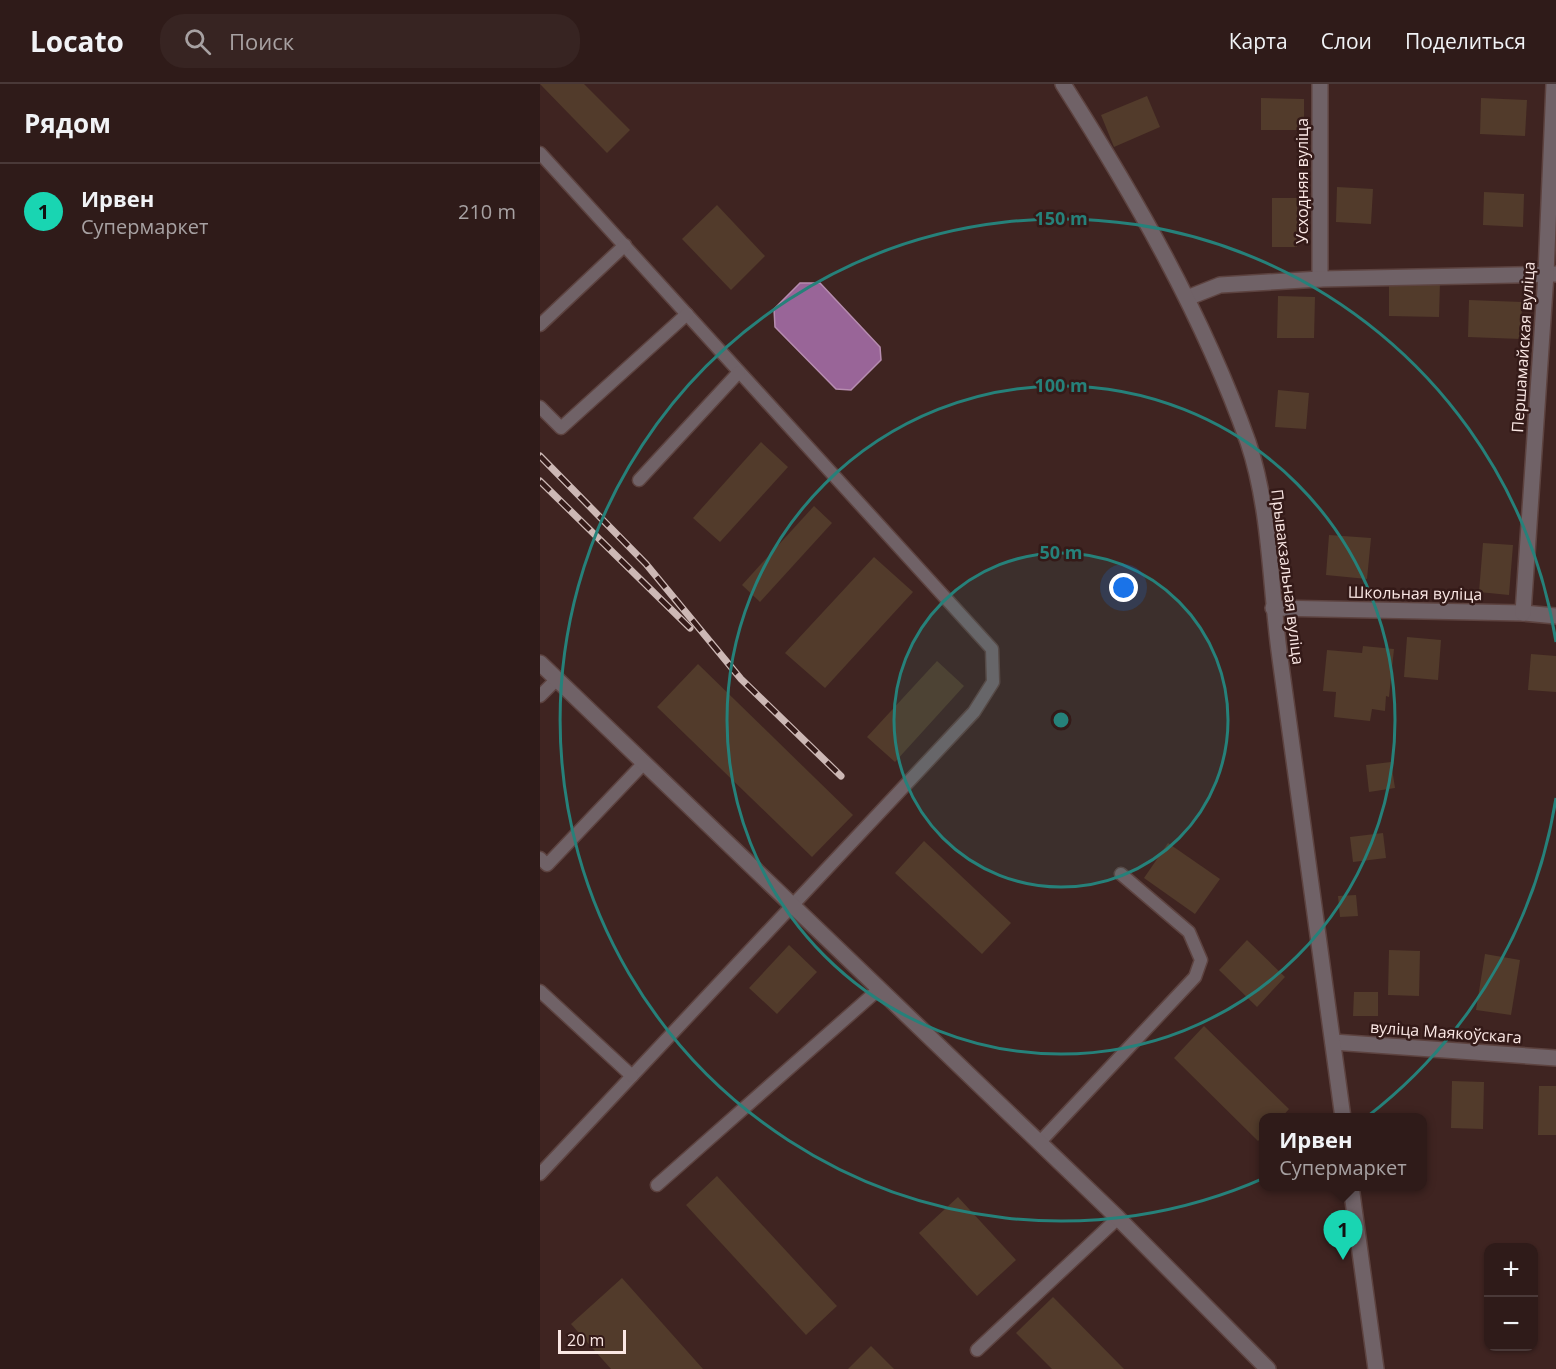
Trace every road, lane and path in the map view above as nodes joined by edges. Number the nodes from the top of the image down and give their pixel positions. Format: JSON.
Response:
{"nodes":[{"id":1,"x":1062,"y":84,"type":"edge"},
{"id":2,"x":1320,"y":84,"type":"edge"},
{"id":3,"x":1554,"y":84,"type":"edge"},
{"id":4,"x":540,"y":153,"type":"edge"},
{"id":5,"x":625,"y":245,"type":"junction"},
{"id":6,"x":1551,"y":274,"type":"edge"},
{"id":7,"x":1320,"y":279,"type":"junction"},
{"id":8,"x":1187,"y":298,"type":"junction"},
{"id":9,"x":687,"y":314,"type":"junction"},
{"id":10,"x":540,"y":326,"type":"edge"},
{"id":11,"x":740,"y":372,"type":"junction"},
{"id":12,"x":540,"y":407,"type":"edge"},
{"id":13,"x":639,"y":480,"type":"dead end"},
{"id":14,"x":1273,"y":608,"type":"junction"},
{"id":15,"x":1523,"y":613,"type":"junction"},
{"id":16,"x":1556,"y":616,"type":"edge"},
{"id":17,"x":540,"y":663,"type":"edge"},
{"id":18,"x":556,"y":679,"type":"junction"},
{"id":19,"x":540,"y":696,"type":"edge"},
{"id":20,"x":644,"y":763,"type":"junction"},
{"id":21,"x":540,"y":858,"type":"edge"},
{"id":22,"x":1121,"y":874,"type":"dead end"},
{"id":23,"x":793,"y":906,"type":"junction"},
{"id":24,"x":879,"y":989,"type":"junction"},
{"id":25,"x":540,"y":991,"type":"edge"},
{"id":26,"x":1333,"y":1042,"type":"junction"},
{"id":27,"x":1556,"y":1058,"type":"edge"},
{"id":28,"x":632,"y":1076,"type":"junction"},
{"id":29,"x":1341,"y":1113,"type":"edge"},
{"id":30,"x":1039,"y":1143,"type":"junction"},
{"id":31,"x":540,"y":1174,"type":"edge"},
{"id":32,"x":657,"y":1185,"type":"dead end"},
{"id":33,"x":1353,"y":1191,"type":"edge"},
{"id":34,"x":1118,"y":1218,"type":"junction"},
{"id":35,"x":977,"y":1350,"type":"dead end"},
{"id":36,"x":1268,"y":1369,"type":"edge"},
{"id":37,"x":1376,"y":1369,"type":"edge"}],
"edges":[{"from":1,"to":8,"type":"street","name":"Прывакзальная вуліца"},
{"from":2,"to":7,"type":"street","name":"Усходняя вуліца"},
{"from":3,"to":6,"type":"street","name":"Першамайская вуліца"},
{"from":4,"to":5,"type":"lane"},
{"from":5,"to":9,"type":"lane"},
{"from":5,"to":10,"type":"lane"},
{"from":6,"to":7,"type":"street"},
{"from":6,"to":15,"type":"street","name":"Першамайская вуліца"},
{"from":7,"to":8,"type":"street"},
{"from":8,"to":14,"type":"street","name":"Прывакзальная вуліца"},
{"from":9,"to":11,"type":"lane"},
{"from":9,"to":12,"type":"lane"},
{"from":11,"to":13,"type":"lane"},
{"from":11,"to":23,"type":"lane"},
{"from":14,"to":15,"type":"street","name":"Школьная вуліца"},
{"from":14,"to":26,"type":"street","name":"Прывакзальная вуліца"},
{"from":15,"to":16,"type":"street","name":"Школьная вуліца"},
{"from":17,"to":18,"type":"street"},
{"from":18,"to":19,"type":"lane"},
{"from":18,"to":20,"type":"street"},
{"from":20,"to":21,"type":"lane"},
{"from":20,"to":23,"type":"street"},
{"from":22,"to":30,"type":"lane"},
{"from":23,"to":24,"type":"street"},
{"from":23,"to":28,"type":"lane"},
{"from":24,"to":30,"type":"street"},
{"from":24,"to":32,"type":"lane"},
{"from":25,"to":28,"type":"lane"},
{"from":26,"to":27,"type":"street","name":"вуліца Маякоўскага"},
{"from":26,"to":29,"type":"street","name":"Прывакзальная вуліца"},
{"from":28,"to":31,"type":"lane"},
{"from":30,"to":34,"type":"street"},
{"from":33,"to":37,"type":"street"},
{"from":34,"to":35,"type":"lane"},
{"from":34,"to":36,"type":"street"}]}
